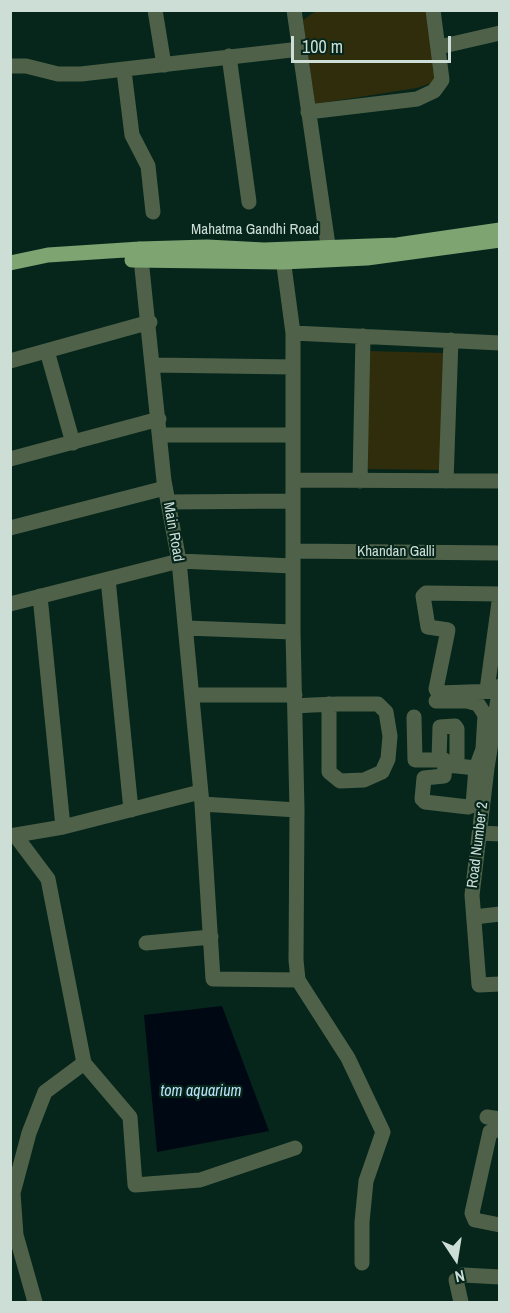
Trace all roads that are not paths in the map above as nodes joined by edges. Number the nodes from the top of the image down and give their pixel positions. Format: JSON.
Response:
{"nodes":[{"id":1,"x":154,"y":10,"type":"edge"},
{"id":2,"x":294,"y":10,"type":"edge"},
{"id":3,"x":433,"y":10,"type":"edge"},
{"id":4,"x":500,"y":33,"type":"edge"},
{"id":5,"x":439,"y":47,"type":"junction"},
{"id":6,"x":300,"y":49,"type":"junction"},
{"id":7,"x":229,"y":56,"type":"junction"},
{"id":8,"x":164,"y":65,"type":"junction"},
{"id":9,"x":10,"y":66,"type":"edge"},
{"id":10,"x":124,"y":71,"type":"junction"},
{"id":11,"x":308,"y":112,"type":"junction"},
{"id":12,"x":249,"y":202,"type":"dead end"},
{"id":13,"x":153,"y":212,"type":"dead end"},
{"id":14,"x":500,"y":230,"type":"edge"},
{"id":15,"x":500,"y":240,"type":"edge"},
{"id":16,"x":329,"y":253,"type":"junction"},
{"id":17,"x":141,"y":254,"type":"junction"},
{"id":18,"x":283,"y":255,"type":"junction"},
{"id":19,"x":10,"y":263,"type":"edge"},
{"id":20,"x":10,"y":270,"type":"edge"},
{"id":21,"x":150,"y":322,"type":"junction"},
{"id":22,"x":293,"y":333,"type":"junction"},
{"id":23,"x":363,"y":336,"type":"junction"},
{"id":24,"x":451,"y":340,"type":"junction"},
{"id":25,"x":500,"y":342,"type":"edge"},
{"id":26,"x":47,"y":351,"type":"junction"},
{"id":27,"x":10,"y":361,"type":"edge"},
{"id":28,"x":154,"y":365,"type":"junction"},
{"id":29,"x":292,"y":367,"type":"junction"},
{"id":30,"x":159,"y":427,"type":"junction"},
{"id":31,"x":292,"y":435,"type":"junction"},
{"id":32,"x":73,"y":443,"type":"junction"},
{"id":33,"x":10,"y":459,"type":"edge"},
{"id":34,"x":293,"y":480,"type":"junction"},
{"id":35,"x":360,"y":481,"type":"junction"},
{"id":36,"x":446,"y":481,"type":"junction"},
{"id":37,"x":500,"y":481,"type":"edge"},
{"id":38,"x":166,"y":495,"type":"junction"},
{"id":39,"x":293,"y":501,"type":"junction"},
{"id":40,"x":10,"y":528,"type":"edge"},
{"id":41,"x":500,"y":553,"type":"edge"},
{"id":42,"x":293,"y":558,"type":"junction"},
{"id":43,"x":179,"y":561,"type":"junction"},
{"id":44,"x":108,"y":579,"type":"junction"},
{"id":45,"x":500,"y":595,"type":"edge"},
{"id":46,"x":40,"y":596,"type":"junction"},
{"id":47,"x":10,"y":604,"type":"edge"},
{"id":48,"x":186,"y":628,"type":"junction"},
{"id":49,"x":293,"y":632,"type":"junction"},
{"id":50,"x":495,"y":689,"type":"edge"},
{"id":51,"x":192,"y":695,"type":"junction"},
{"id":52,"x":295,"y":700,"type":"junction"},
{"id":53,"x":436,"y":701,"type":"dead end"},
{"id":54,"x":329,"y":704,"type":"junction"},
{"id":55,"x":414,"y":717,"type":"dead end"},
{"id":56,"x":447,"y":764,"type":"junction"},
{"id":57,"x":481,"y":768,"type":"junction"},
{"id":58,"x":201,"y":798,"type":"junction"},
{"id":59,"x":131,"y":810,"type":"junction"},
{"id":60,"x":297,"y":810,"type":"junction"},
{"id":61,"x":63,"y":826,"type":"junction"},
{"id":62,"x":481,"y":832,"type":"junction"},
{"id":63,"x":500,"y":834,"type":"edge"},
{"id":64,"x":13,"y":835,"type":"edge"},
{"id":65,"x":500,"y":914,"type":"edge"},
{"id":66,"x":474,"y":917,"type":"junction"},
{"id":67,"x":211,"y":937,"type":"junction"},
{"id":68,"x":146,"y":943,"type":"dead end"},
{"id":69,"x":298,"y":980,"type":"junction"},
{"id":70,"x":500,"y":984,"type":"edge"},
{"id":71,"x":84,"y":1063,"type":"junction"},
{"id":72,"x":500,"y":1129,"type":"edge"},
{"id":73,"x":294,"y":1148,"type":"dead end"},
{"id":74,"x":500,"y":1225,"type":"edge"},
{"id":75,"x":13,"y":1238,"type":"edge"},
{"id":76,"x":362,"y":1263,"type":"dead end"},
{"id":77,"x":500,"y":1277,"type":"edge"},
{"id":78,"x":35,"y":1302,"type":"edge"},
{"id":79,"x":461,"y":1302,"type":"edge"}],
"edges":[{"from":1,"to":8,"type":"street"},
{"from":2,"to":6,"type":"street"},
{"from":3,"to":5,"type":"street"},
{"from":4,"to":5,"type":"street"},
{"from":5,"to":11,"type":"street"},
{"from":6,"to":7,"type":"street"},
{"from":6,"to":11,"type":"street"},
{"from":7,"to":8,"type":"street"},
{"from":7,"to":12,"type":"street"},
{"from":8,"to":10,"type":"street"},
{"from":9,"to":10,"type":"street"},
{"from":10,"to":13,"type":"street"},
{"from":11,"to":16,"type":"street"},
{"from":14,"to":16,"type":"main road","name":"Mahatma Gandhi Road"},
{"from":15,"to":16,"type":"main road","name":"Mahatma Gandhi Road"},
{"from":16,"to":18,"type":"main road","name":"Mahatma Gandhi Road"},
{"from":17,"to":18,"type":"main road","name":"Mahatma Gandhi Road"},
{"from":17,"to":19,"type":"main road","name":"Mahatma Gandhi Road"},
{"from":17,"to":20,"type":"main road","name":"Mahatma Gandhi Road"},
{"from":17,"to":21,"type":"street","name":"Main Road"},
{"from":18,"to":22,"type":"street"},
{"from":21,"to":26,"type":"street"},
{"from":21,"to":28,"type":"street","name":"Main Road"},
{"from":22,"to":23,"type":"street"},
{"from":22,"to":29,"type":"street"},
{"from":23,"to":24,"type":"street"},
{"from":23,"to":35,"type":"street"},
{"from":24,"to":25,"type":"street"},
{"from":24,"to":36,"type":"street"},
{"from":26,"to":27,"type":"street"},
{"from":26,"to":32,"type":"street"},
{"from":28,"to":29,"type":"street"},
{"from":28,"to":30,"type":"street","name":"Main Road"},
{"from":29,"to":31,"type":"street"},
{"from":30,"to":31,"type":"street"},
{"from":30,"to":32,"type":"street"},
{"from":30,"to":38,"type":"street","name":"Main Road"},
{"from":31,"to":34,"type":"street"},
{"from":32,"to":33,"type":"street"},
{"from":34,"to":35,"type":"street"},
{"from":34,"to":39,"type":"street"},
{"from":35,"to":36,"type":"street"},
{"from":36,"to":37,"type":"street"},
{"from":38,"to":39,"type":"street"},
{"from":38,"to":40,"type":"street"},
{"from":38,"to":43,"type":"street","name":"Main Road"},
{"from":39,"to":42,"type":"street"},
{"from":41,"to":42,"type":"street","name":"Khandan Galli"},
{"from":42,"to":43,"type":"street","name":"Khandan Galli"},
{"from":42,"to":49,"type":"street"},
{"from":43,"to":44,"type":"street","name":"Khandan Galli"},
{"from":43,"to":48,"type":"street","name":"Main Road"},
{"from":44,"to":46,"type":"street","name":"Khandan Galli"},
{"from":44,"to":59,"type":"street"},
{"from":45,"to":50,"type":"street","name":"Road Number 2"},
{"from":45,"to":50,"type":"street"},
{"from":46,"to":47,"type":"street","name":"Khandan Galli"},
{"from":46,"to":61,"type":"street"},
{"from":48,"to":49,"type":"street"},
{"from":48,"to":51,"type":"street","name":"Main Road"},
{"from":49,"to":52,"type":"street"},
{"from":50,"to":57,"type":"street","name":"Road Number 2"},
{"from":51,"to":52,"type":"street"},
{"from":51,"to":58,"type":"street","name":"Main Road"},
{"from":52,"to":54,"type":"street"},
{"from":52,"to":60,"type":"street"},
{"from":53,"to":57,"type":"street"},
{"from":54,"to":54,"type":"street"},
{"from":55,"to":56,"type":"street"},
{"from":56,"to":57,"type":"street"},
{"from":56,"to":57,"type":"street"},
{"from":57,"to":62,"type":"street","name":"Road Number 2"},
{"from":58,"to":59,"type":"street"},
{"from":58,"to":60,"type":"street"},
{"from":58,"to":67,"type":"street","name":"Main Road"},
{"from":59,"to":61,"type":"street"},
{"from":60,"to":69,"type":"street"},
{"from":61,"to":64,"type":"street"},
{"from":62,"to":63,"type":"street"},
{"from":62,"to":66,"type":"street","name":"Road Number 2"},
{"from":64,"to":71,"type":"street"},
{"from":65,"to":66,"type":"street"},
{"from":66,"to":70,"type":"street","name":"Road Number 2"},
{"from":67,"to":68,"type":"street"},
{"from":67,"to":69,"type":"street","name":"Main Road"},
{"from":69,"to":76,"type":"street"},
{"from":71,"to":73,"type":"street"},
{"from":71,"to":75,"type":"street"},
{"from":72,"to":74,"type":"street"},
{"from":75,"to":78,"type":"street"},
{"from":77,"to":79,"type":"street"}]}
